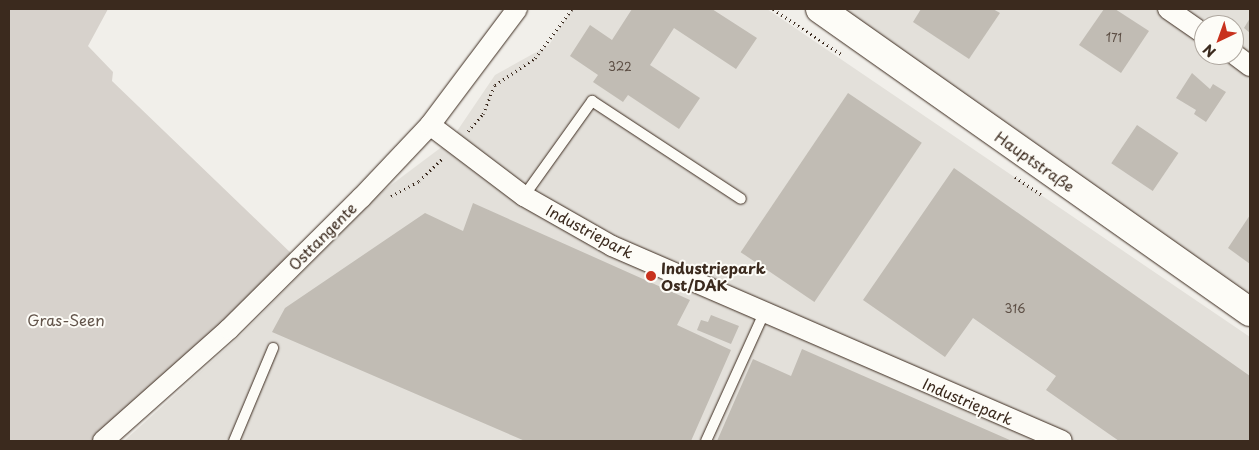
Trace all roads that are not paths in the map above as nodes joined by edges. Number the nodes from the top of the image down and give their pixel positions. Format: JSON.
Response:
{"nodes":[{"id":1,"x":517,"y":9,"type":"edge"},
{"id":2,"x":820,"y":9,"type":"edge"},
{"id":3,"x":1168,"y":9,"type":"edge"},
{"id":4,"x":1194,"y":27,"type":"edge"},
{"id":5,"x":430,"y":125,"type":"junction"},
{"id":6,"x":524,"y":196,"type":"junction"},
{"id":7,"x":741,"y":199,"type":"dead end"},
{"id":8,"x":1250,"y":312,"type":"edge"},
{"id":9,"x":764,"y":313,"type":"junction"},
{"id":10,"x":273,"y":348,"type":"dead end"},
{"id":11,"x":103,"y":441,"type":"edge"},
{"id":12,"x":234,"y":441,"type":"edge"},
{"id":13,"x":706,"y":441,"type":"edge"},
{"id":14,"x":1062,"y":441,"type":"edge"}],
"edges":[{"from":1,"to":5,"type":"street","name":"Osttangente"},
{"from":2,"to":8,"type":"main road","name":"Hauptstraße"},
{"from":3,"to":4,"type":"street"},
{"from":5,"to":6,"type":"street","name":"Industriepark"},
{"from":5,"to":11,"type":"street","name":"Osttangente"},
{"from":6,"to":7,"type":"lane"},
{"from":6,"to":9,"type":"street","name":"Industriepark"},
{"from":9,"to":13,"type":"lane"},
{"from":9,"to":14,"type":"street","name":"Industriepark"},
{"from":10,"to":12,"type":"lane"}]}
